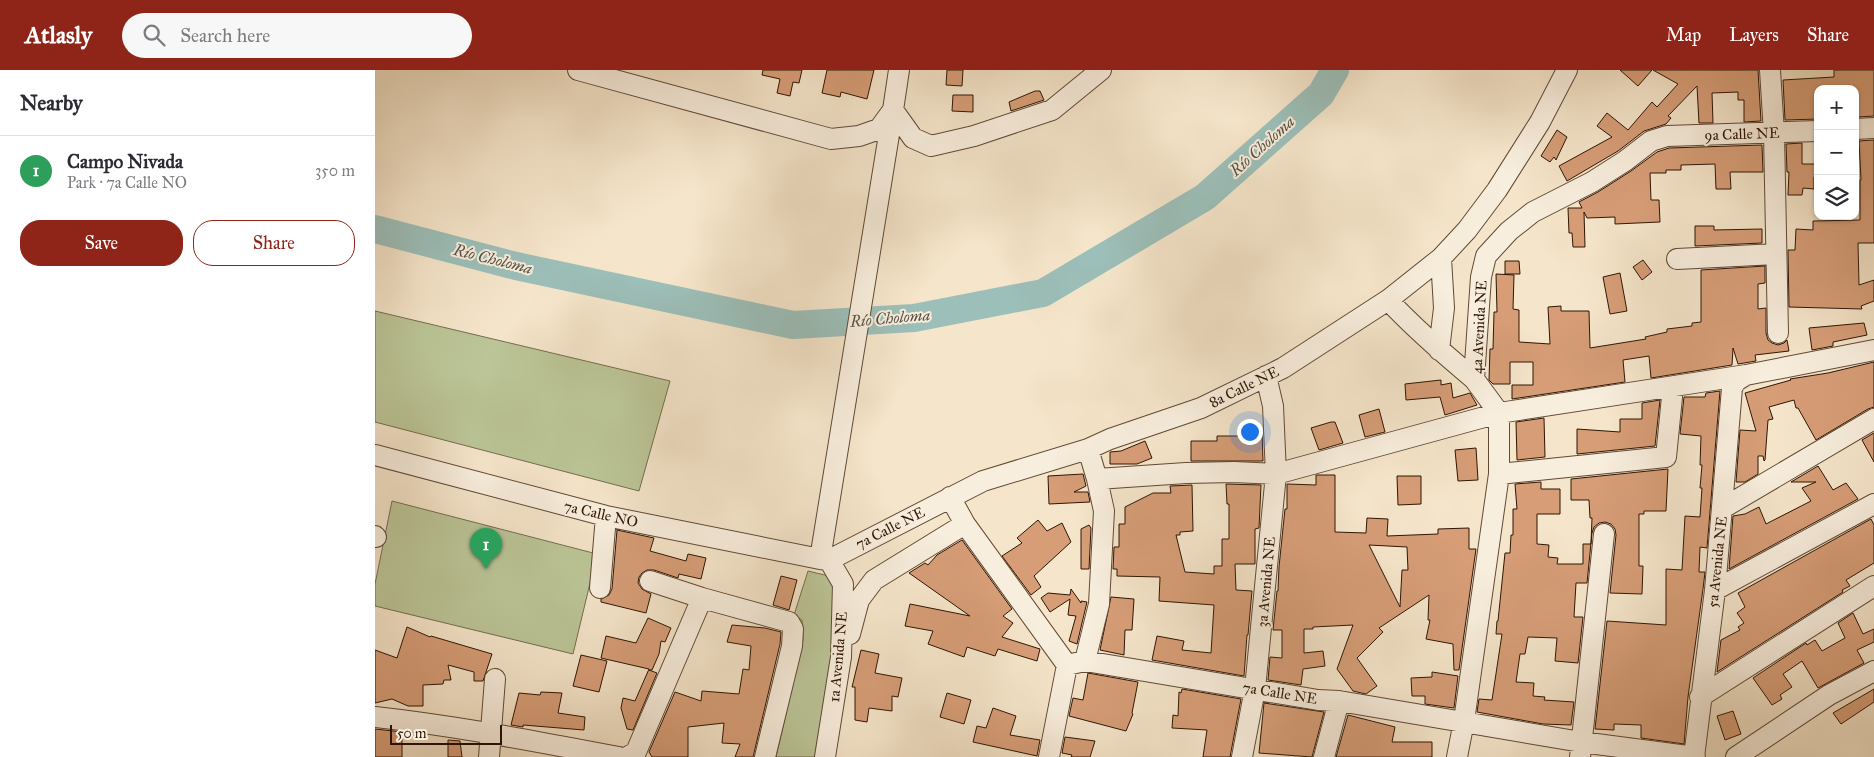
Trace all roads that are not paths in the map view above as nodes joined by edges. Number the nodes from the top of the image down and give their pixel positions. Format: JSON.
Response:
{"nodes":[{"id":1,"x":578,"y":70,"type":"edge"},
{"id":2,"x":899,"y":70,"type":"edge"},
{"id":3,"x":1101,"y":70,"type":"edge"},
{"id":4,"x":1567,"y":70,"type":"edge"},
{"id":5,"x":1770,"y":70,"type":"edge"},
{"id":6,"x":893,"y":110,"type":"junction"},
{"id":7,"x":1874,"y":128,"type":"edge"},
{"id":8,"x":1859,"y":129,"type":"edge"},
{"id":9,"x":1814,"y":131,"type":"edge"},
{"id":10,"x":1774,"y":133,"type":"junction"},
{"id":11,"x":1667,"y":136,"type":"joint"},
{"id":12,"x":1776,"y":254,"type":"junction"},
{"id":13,"x":1441,"y":258,"type":"junction"},
{"id":14,"x":1677,"y":260,"type":"dead end"},
{"id":15,"x":1388,"y":300,"type":"junction"},
{"id":16,"x":1778,"y":333,"type":"dead end"},
{"id":17,"x":1439,"y":350,"type":"junction"},
{"id":18,"x":1874,"y":350,"type":"edge"},
{"id":19,"x":1746,"y":375,"type":"junction"},
{"id":20,"x":1266,"y":376,"type":"junction"},
{"id":21,"x":1475,"y":379,"type":"junction"},
{"id":22,"x":1673,"y":386,"type":"junction"},
{"id":23,"x":1499,"y":412,"type":"junction"},
{"id":24,"x":1874,"y":419,"type":"edge"},
{"id":25,"x":1088,"y":449,"type":"junction"},
{"id":26,"x":375,"y":455,"type":"edge"},
{"id":27,"x":1276,"y":474,"type":"junction"},
{"id":28,"x":1499,"y":474,"type":"junction"},
{"id":29,"x":1097,"y":479,"type":"junction"},
{"id":30,"x":951,"y":497,"type":"junction"},
{"id":31,"x":1874,"y":504,"type":"edge"},
{"id":32,"x":1723,"y":508,"type":"junction"},
{"id":33,"x":606,"y":516,"type":"junction"},
{"id":34,"x":965,"y":524,"type":"junction"},
{"id":35,"x":1604,"y":534,"type":"dead end"},
{"id":36,"x":825,"y":560,"type":"junction"},
{"id":37,"x":650,"y":581,"type":"dead end"},
{"id":38,"x":1874,"y":586,"type":"edge"},
{"id":39,"x":600,"y":588,"type":"dead end"},
{"id":40,"x":1715,"y":590,"type":"junction"},
{"id":41,"x":702,"y":598,"type":"junction"},
{"id":42,"x":841,"y":657,"type":"junction"},
{"id":43,"x":1076,"y":663,"type":"junction"},
{"id":44,"x":1874,"y":671,"type":"edge"},
{"id":45,"x":495,"y":679,"type":"dead end"},
{"id":46,"x":1255,"y":689,"type":"junction"},
{"id":47,"x":1701,"y":697,"type":"junction"},
{"id":48,"x":1339,"y":701,"type":"junction"},
{"id":49,"x":375,"y":717,"type":"edge"},
{"id":50,"x":1464,"y":721,"type":"junction"},
{"id":51,"x":491,"y":733,"type":"junction"},
{"id":52,"x":1581,"y":749,"type":"edge"},
{"id":53,"x":627,"y":755,"type":"edge"},
{"id":54,"x":489,"y":757,"type":"edge"},
{"id":55,"x":765,"y":757,"type":"edge"},
{"id":56,"x":825,"y":757,"type":"edge"},
{"id":57,"x":1049,"y":757,"type":"edge"},
{"id":58,"x":1242,"y":757,"type":"edge"},
{"id":59,"x":1324,"y":757,"type":"edge"},
{"id":60,"x":1457,"y":757,"type":"edge"},
{"id":61,"x":1694,"y":757,"type":"edge"},
{"id":62,"x":1736,"y":757,"type":"edge"}],
"edges":[{"from":1,"to":6,"type":"street"},
{"from":2,"to":6,"type":"street"},
{"from":3,"to":6,"type":"street"},
{"from":4,"to":13,"type":"street","name":"8a Calle NE"},
{"from":5,"to":10,"type":"street"},
{"from":6,"to":36,"type":"street"},
{"from":7,"to":8,"type":"street"},
{"from":9,"to":10,"type":"street","name":"9a Calle NE"},
{"from":10,"to":11,"type":"street","name":"9a Calle NE"},
{"from":10,"to":12,"type":"street"},
{"from":11,"to":21,"type":"street","name":"4a Avenida NE"},
{"from":12,"to":14,"type":"street"},
{"from":12,"to":16,"type":"street"},
{"from":13,"to":15,"type":"street","name":"8a Calle NE"},
{"from":13,"to":17,"type":"street"},
{"from":15,"to":17,"type":"street"},
{"from":15,"to":20,"type":"street","name":"8a Calle NE"},
{"from":17,"to":21,"type":"street"},
{"from":18,"to":19,"type":"street"},
{"from":19,"to":22,"type":"street"},
{"from":19,"to":32,"type":"street","name":"5a Avenida NE"},
{"from":20,"to":25,"type":"street","name":"8a Calle NE"},
{"from":20,"to":27,"type":"street","name":"3a Avenida NE"},
{"from":21,"to":23,"type":"street","name":"4a Avenida NE"},
{"from":22,"to":23,"type":"street"},
{"from":22,"to":28,"type":"street"},
{"from":23,"to":27,"type":"street"},
{"from":23,"to":28,"type":"street"},
{"from":24,"to":32,"type":"street"},
{"from":25,"to":29,"type":"street"},
{"from":25,"to":30,"type":"street","name":"7a Calle NE"},
{"from":26,"to":33,"type":"street","name":"7a Calle NO"},
{"from":27,"to":29,"type":"street"},
{"from":27,"to":46,"type":"street","name":"3a Avenida NE"},
{"from":28,"to":50,"type":"street"},
{"from":29,"to":43,"type":"street"},
{"from":30,"to":34,"type":"street"},
{"from":30,"to":36,"type":"street","name":"7a Calle NE"},
{"from":31,"to":40,"type":"street"},
{"from":32,"to":40,"type":"street","name":"5a Avenida NE"},
{"from":33,"to":36,"type":"street","name":"7a Calle NO"},
{"from":33,"to":39,"type":"street"},
{"from":34,"to":42,"type":"street"},
{"from":34,"to":43,"type":"street"},
{"from":35,"to":52,"type":"street"},
{"from":36,"to":42,"type":"street","name":"1a Avenida NE"},
{"from":37,"to":41,"type":"street"},
{"from":38,"to":47,"type":"street"},
{"from":40,"to":47,"type":"street","name":"5a Avenida NE"},
{"from":41,"to":53,"type":"street"},
{"from":41,"to":55,"type":"street"},
{"from":42,"to":56,"type":"street","name":"1a Avenida NE"},
{"from":43,"to":46,"type":"street","name":"7a Calle NE"},
{"from":43,"to":57,"type":"street"},
{"from":44,"to":62,"type":"street"},
{"from":45,"to":51,"type":"street"},
{"from":46,"to":48,"type":"street","name":"7a Calle NE"},
{"from":46,"to":58,"type":"street","name":"3a Avenida NE"},
{"from":47,"to":61,"type":"street","name":"5a Avenida NE"},
{"from":48,"to":50,"type":"street","name":"7a Calle NE"},
{"from":48,"to":59,"type":"street"},
{"from":49,"to":51,"type":"street"},
{"from":50,"to":52,"type":"street","name":"7a Calle NE"},
{"from":50,"to":60,"type":"street"},
{"from":51,"to":53,"type":"street"},
{"from":51,"to":54,"type":"street"},
{"from":52,"to":61,"type":"street","name":"7a Calle NE"}]}
